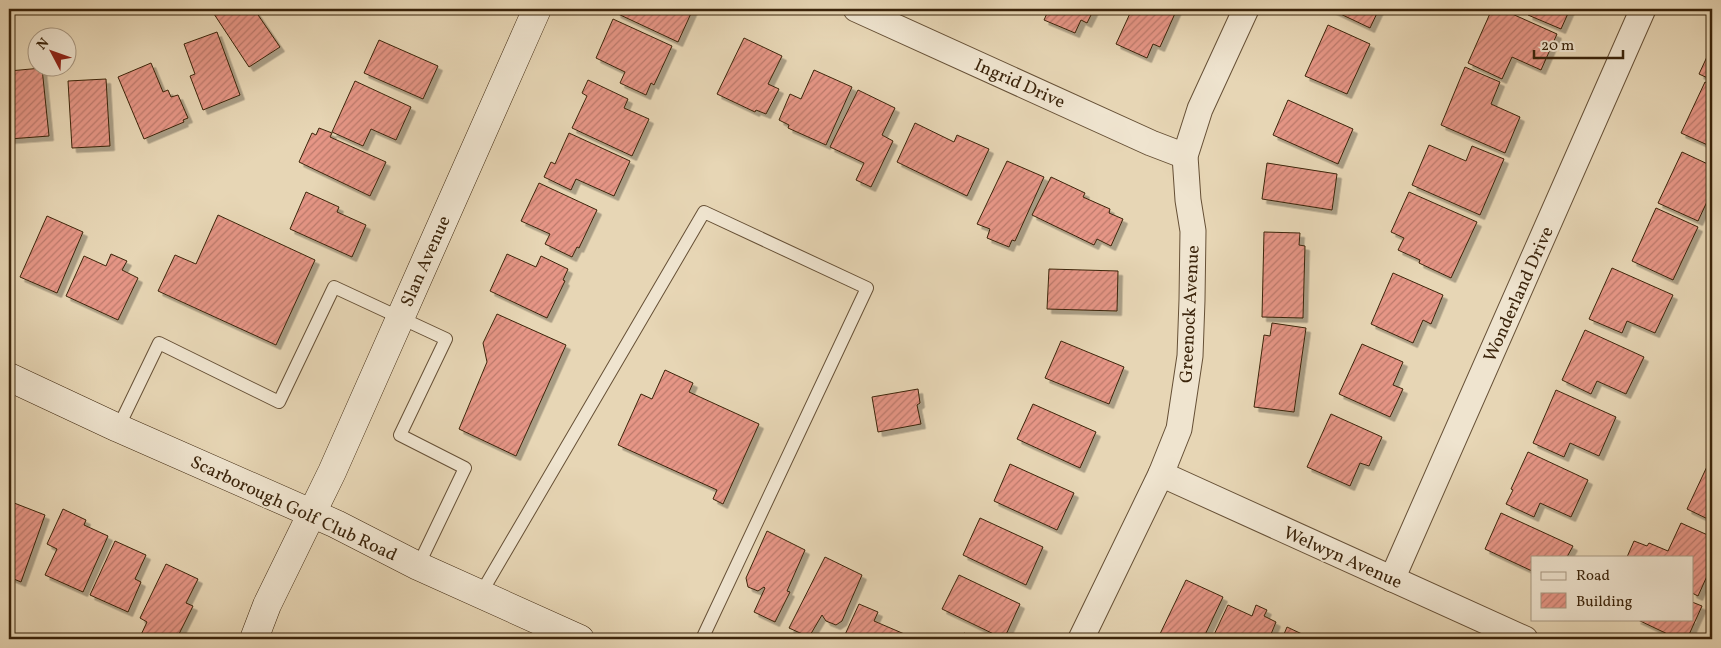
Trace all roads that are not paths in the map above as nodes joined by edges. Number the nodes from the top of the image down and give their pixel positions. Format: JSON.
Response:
{"nodes":[{"id":1,"x":537,"y":9,"type":"edge"},
{"id":2,"x":856,"y":9,"type":"edge"},
{"id":3,"x":1246,"y":9,"type":"edge"},
{"id":4,"x":1644,"y":9,"type":"edge"},
{"id":5,"x":1185,"y":156,"type":"junction"},
{"id":6,"x":401,"y":316,"type":"junction"},
{"id":7,"x":9,"y":378,"type":"edge"},
{"id":8,"x":118,"y":428,"type":"junction"},
{"id":9,"x":1161,"y":474,"type":"junction"},
{"id":10,"x":312,"y":514,"type":"junction"},
{"id":11,"x":418,"y":566,"type":"junction"},
{"id":12,"x":1392,"y":579,"type":"junction"},
{"id":13,"x":480,"y":594,"type":"junction"},
{"id":14,"x":254,"y":639,"type":"edge"},
{"id":15,"x":580,"y":639,"type":"edge"},
{"id":16,"x":702,"y":639,"type":"edge"},
{"id":17,"x":1081,"y":639,"type":"edge"},
{"id":18,"x":1526,"y":639,"type":"edge"}],
"edges":[{"from":1,"to":6,"type":"street","name":"Slan Avenue"},
{"from":2,"to":5,"type":"street","name":"Ingrid Drive"},
{"from":3,"to":5,"type":"street","name":"Greenock Avenue"},
{"from":4,"to":12,"type":"street","name":"Wonderland Drive"},
{"from":5,"to":9,"type":"street","name":"Greenock Avenue"},
{"from":6,"to":8,"type":"lane"},
{"from":6,"to":10,"type":"street","name":"Slan Avenue"},
{"from":6,"to":11,"type":"lane"},
{"from":7,"to":8,"type":"street","name":"Scarborough Golf Club Road"},
{"from":8,"to":10,"type":"street","name":"Scarborough Golf Club Road"},
{"from":9,"to":12,"type":"street","name":"Welwyn Avenue"},
{"from":9,"to":17,"type":"street","name":"Greenock Avenue"},
{"from":10,"to":11,"type":"street","name":"Scarborough Golf Club Road"},
{"from":10,"to":14,"type":"street","name":"Slan Avenue"},
{"from":11,"to":13,"type":"street","name":"Scarborough Golf Club Road"},
{"from":12,"to":18,"type":"street","name":"Welwyn Avenue"},
{"from":13,"to":15,"type":"street","name":"Scarborough Golf Club Road"},
{"from":13,"to":16,"type":"lane"}]}
